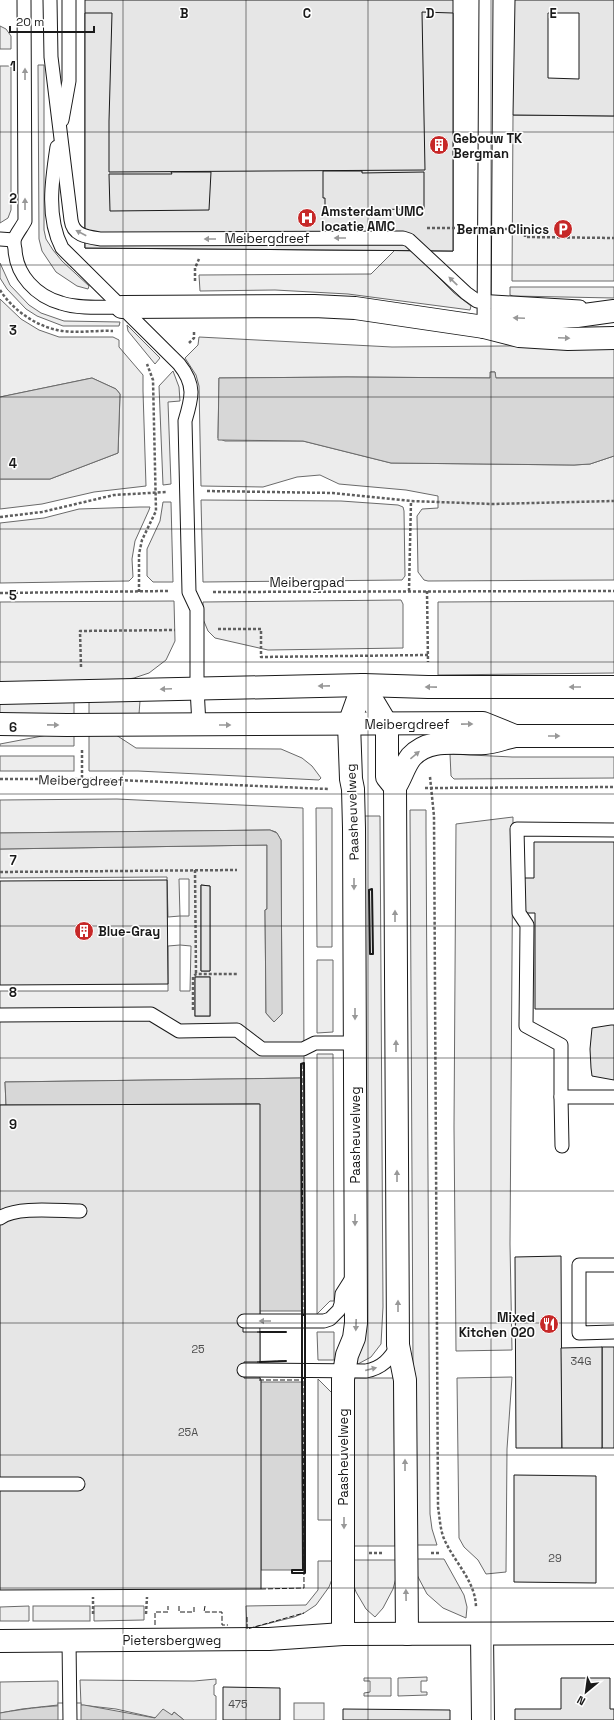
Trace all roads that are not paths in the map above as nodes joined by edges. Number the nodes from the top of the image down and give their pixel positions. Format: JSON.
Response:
{"nodes":[{"id":1,"x":24,"y":0,"type":"edge"},
{"id":2,"x":50,"y":0,"type":"edge"},
{"id":3,"x":69,"y":0,"type":"edge"},
{"id":4,"x":486,"y":0,"type":"edge"},
{"id":5,"x":60,"y":133,"type":"junction"},
{"id":6,"x":0,"y":239,"type":"edge"},
{"id":7,"x":14,"y":240,"type":"junction"},
{"id":8,"x":484,"y":302,"type":"junction"},
{"id":9,"x":122,"y":307,"type":"junction"},
{"id":10,"x":611,"y":312,"type":"edge"},
{"id":11,"x":484,"y":327,"type":"junction"},
{"id":12,"x":614,"y":338,"type":"edge"},
{"id":13,"x":363,"y":685,"type":"junction"},
{"id":14,"x":614,"y":687,"type":"edge"},
{"id":15,"x":197,"y":688,"type":"junction"},
{"id":16,"x":0,"y":693,"type":"edge"},
{"id":17,"x":0,"y":724,"type":"edge"},
{"id":18,"x":29,"y":724,"type":"junction"},
{"id":19,"x":199,"y":724,"type":"junction"},
{"id":20,"x":349,"y":724,"type":"junction"},
{"id":21,"x":387,"y":725,"type":"junction"},
{"id":22,"x":0,"y":734,"type":"edge"},
{"id":23,"x":515,"y":736,"type":"junction"},
{"id":24,"x":614,"y":736,"type":"edge"},
{"id":25,"x":395,"y":787,"type":"junction"},
{"id":26,"x":614,"y":830,"type":"edge"},
{"id":27,"x":0,"y":1015,"type":"edge"},
{"id":28,"x":356,"y":1043,"type":"junction"},
{"id":29,"x":561,"y":1097,"type":"junction"},
{"id":30,"x":614,"y":1097,"type":"edge"},
{"id":31,"x":562,"y":1146,"type":"dead end"},
{"id":32,"x":80,"y":1211,"type":"dead end"},
{"id":33,"x":0,"y":1218,"type":"edge"},
{"id":34,"x":614,"y":1265,"type":"edge"},
{"id":35,"x":356,"y":1272,"type":"junction"},
{"id":36,"x":244,"y":1321,"type":"dead end"},
{"id":37,"x":614,"y":1332,"type":"edge"},
{"id":38,"x":398,"y":1345,"type":"junction"},
{"id":39,"x":244,"y":1370,"type":"dead end"},
{"id":40,"x":344,"y":1370,"type":"junction"},
{"id":41,"x":0,"y":1484,"type":"edge"},
{"id":42,"x":78,"y":1484,"type":"dead end"},
{"id":43,"x":343,"y":1634,"type":"junction"},
{"id":44,"x":407,"y":1634,"type":"junction"},
{"id":45,"x":482,"y":1634,"type":"junction"},
{"id":46,"x":614,"y":1634,"type":"edge"},
{"id":47,"x":0,"y":1641,"type":"edge"},
{"id":48,"x":69,"y":1641,"type":"junction"},
{"id":49,"x":70,"y":1720,"type":"edge"},
{"id":50,"x":483,"y":1720,"type":"edge"}],
"edges":[{"from":7,"to":1,"type":"lane","one_way":true},
{"from":2,"to":5,"type":"lane","name":"Meibergdreef"},
{"from":3,"to":5,"type":"lane","name":"Meibergdreef"},
{"from":4,"to":8,"type":"lane"},
{"from":8,"to":5,"type":"lane","name":"Meibergdreef","one_way":true},
{"from":5,"to":9,"type":"lane","name":"Meibergdreef"},
{"from":6,"to":7,"type":"lane"},
{"from":7,"to":9,"type":"lane"},
{"from":8,"to":10,"type":"lane","name":"Meibergdreef"},
{"from":8,"to":11,"type":"lane"},
{"from":9,"to":11,"type":"street"},
{"from":9,"to":15,"type":"lane","name":"Meibergdreef"},
{"from":10,"to":11,"type":"street","name":"Meibergdreef","one_way":true},
{"from":11,"to":12,"type":"street","one_way":true},
{"from":14,"to":13,"type":"street","one_way":true},
{"from":13,"to":15,"type":"street","one_way":true},
{"from":13,"to":20,"type":"street","name":"Paasheuvelweg"},
{"from":13,"to":21,"type":"street"},
{"from":15,"to":16,"type":"street","one_way":true},
{"from":15,"to":19,"type":"lane","name":"Meibergdreef"},
{"from":17,"to":18,"type":"street","name":"Meibergdreef"},
{"from":18,"to":19,"type":"street","name":"Meibergdreef","one_way":true},
{"from":18,"to":22,"type":"lane"},
{"from":19,"to":20,"type":"street","name":"Meibergdreef","one_way":true},
{"from":20,"to":21,"type":"street","name":"Meibergdreef"},
{"from":20,"to":28,"type":"street","name":"Paasheuvelweg","one_way":true},
{"from":21,"to":23,"type":"street","name":"Meibergdreef","one_way":true},
{"from":21,"to":25,"type":"street"},
{"from":23,"to":24,"type":"street","name":"Meibergdreef","one_way":true},
{"from":25,"to":23,"type":"street","one_way":true},
{"from":38,"to":25,"type":"street","one_way":true},
{"from":26,"to":29,"type":"lane"},
{"from":27,"to":28,"type":"lane"},
{"from":28,"to":35,"type":"street","name":"Paasheuvelweg","one_way":true},
{"from":29,"to":30,"type":"lane"},
{"from":29,"to":31,"type":"lane"},
{"from":32,"to":33,"type":"lane"},
{"from":34,"to":37,"type":"lane"},
{"from":35,"to":36,"type":"lane","one_way":true},
{"from":35,"to":40,"type":"street","name":"Paasheuvelweg","one_way":true},
{"from":40,"to":38,"type":"lane","one_way":true},
{"from":44,"to":38,"type":"street","one_way":true},
{"from":39,"to":40,"type":"lane"},
{"from":40,"to":43,"type":"street","name":"Paasheuvelweg","one_way":true},
{"from":41,"to":42,"type":"lane"},
{"from":43,"to":44,"type":"street"},
{"from":43,"to":48,"type":"street","name":"Pietersbergweg"},
{"from":44,"to":45,"type":"street"},
{"from":45,"to":46,"type":"street"},
{"from":45,"to":50,"type":"street"},
{"from":47,"to":48,"type":"street","name":"Pietersbergweg"},
{"from":48,"to":49,"type":"lane"}]}
